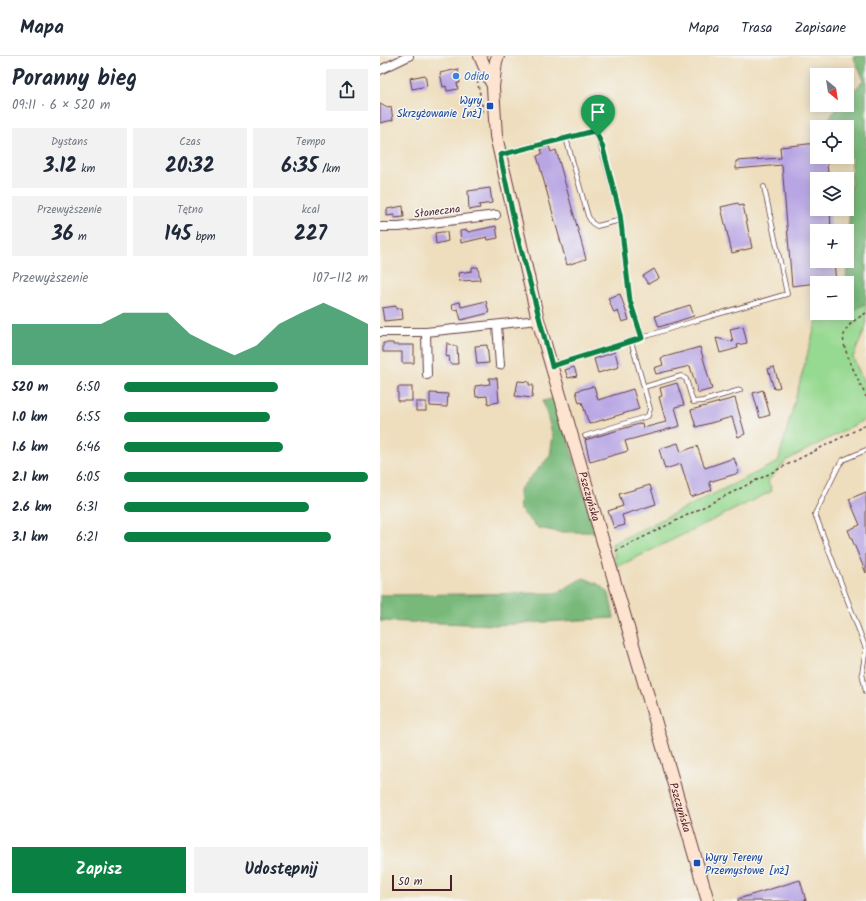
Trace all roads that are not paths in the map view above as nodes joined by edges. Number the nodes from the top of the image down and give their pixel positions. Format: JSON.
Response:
{"nodes":[{"id":1,"x":409,"y":56,"type":"edge"},
{"id":2,"x":481,"y":56,"type":"edge"},
{"id":3,"x":495,"y":56,"type":"edge"},
{"id":4,"x":498,"y":56,"type":"edge"},
{"id":5,"x":380,"y":70,"type":"edge"},
{"id":6,"x":493,"y":87,"type":"junction"},
{"id":7,"x":566,"y":138,"type":"junction"},
{"id":8,"x":500,"y":155,"type":"junction"},
{"id":9,"x":764,"y":187,"type":"dead end"},
{"id":10,"x":496,"y":215,"type":"dead end"},
{"id":11,"x":621,"y":220,"type":"junction"},
{"id":12,"x":380,"y":227,"type":"edge"},
{"id":13,"x":538,"y":320,"type":"junction"},
{"id":14,"x":497,"y":325,"type":"junction"},
{"id":15,"x":380,"y":332,"type":"edge"},
{"id":16,"x":426,"y":332,"type":"junction"},
{"id":17,"x":642,"y":338,"type":"junction"},
{"id":18,"x":631,"y":341,"type":"junction"},
{"id":19,"x":500,"y":365,"type":"dead end"},
{"id":20,"x":552,"y":366,"type":"junction"},
{"id":21,"x":427,"y":375,"type":"dead end"},
{"id":22,"x":644,"y":386,"type":"junction"},
{"id":23,"x":740,"y":390,"type":"dead end"},
{"id":24,"x":585,"y":436,"type":"dead end"},
{"id":25,"x":866,"y":450,"type":"edge"},
{"id":26,"x":866,"y":649,"type":"edge"},
{"id":27,"x":866,"y":692,"type":"edge"},
{"id":28,"x":708,"y":901,"type":"edge"}],
"edges":[{"from":1,"to":5,"type":"street"},
{"from":2,"to":3,"type":"main road"},
{"from":2,"to":6,"type":"main road","name":"Pszczyńska"},
{"from":4,"to":6,"type":"main road","name":"Pszczyńska"},
{"from":6,"to":8,"type":"main road","name":"Pszczyńska"},
{"from":7,"to":8,"type":"lane"},
{"from":7,"to":11,"type":"lane"},
{"from":7,"to":11,"type":"lane"},
{"from":8,"to":13,"type":"main road","name":"Pszczyńska"},
{"from":9,"to":17,"type":"lane"},
{"from":10,"to":12,"type":"street","name":"Słoneczna"},
{"from":11,"to":17,"type":"lane"},
{"from":13,"to":14,"type":"street"},
{"from":13,"to":20,"type":"main road","name":"Pszczyńska"},
{"from":14,"to":16,"type":"street"},
{"from":14,"to":19,"type":"street"},
{"from":15,"to":16,"type":"street"},
{"from":16,"to":21,"type":"street"},
{"from":17,"to":18,"type":"lane"},
{"from":18,"to":20,"type":"lane"},
{"from":18,"to":22,"type":"lane"},
{"from":20,"to":28,"type":"main road","name":"Pszczyńska"},
{"from":22,"to":23,"type":"lane"},
{"from":22,"to":24,"type":"lane"},
{"from":25,"to":26,"type":"lane"},
{"from":26,"to":27,"type":"lane"}]}
